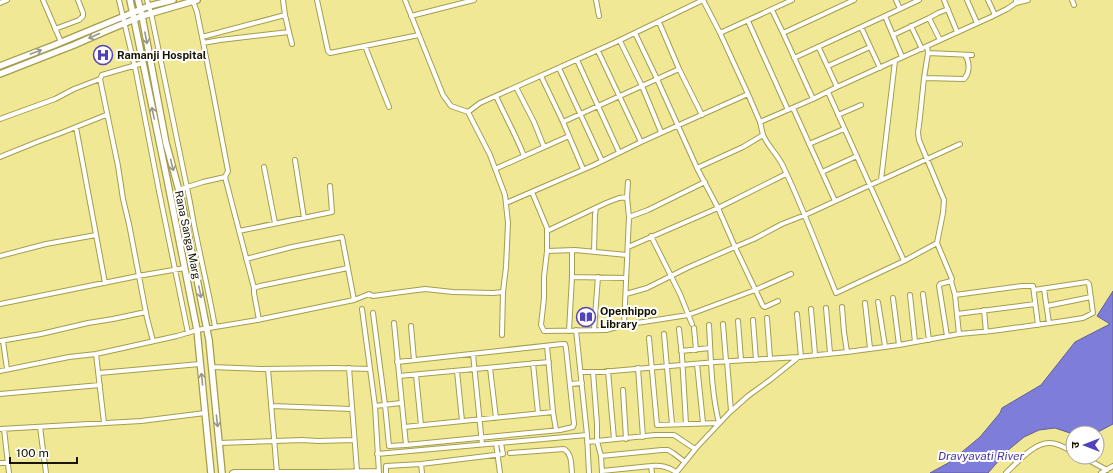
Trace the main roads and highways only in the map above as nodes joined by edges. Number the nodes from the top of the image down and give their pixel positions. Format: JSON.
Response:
{"nodes":[{"id":1,"x":130,"y":0,"type":"edge"},
{"id":2,"x":138,"y":0,"type":"edge"},
{"id":3,"x":173,"y":0,"type":"edge"},
{"id":4,"x":195,"y":1,"type":"edge"},
{"id":5,"x":140,"y":10,"type":"junction"},
{"id":6,"x":133,"y":13,"type":"junction"},
{"id":7,"x":142,"y":16,"type":"junction"},
{"id":8,"x":134,"y":20,"type":"junction"},
{"id":9,"x":0,"y":66,"type":"edge"},
{"id":10,"x":0,"y":74,"type":"edge"},
{"id":11,"x":212,"y":473,"type":"edge"},
{"id":12,"x":222,"y":473,"type":"edge"}],
"edges":[{"from":1,"to":6,"type":"main road","name":"Rana Sanga Marg"},
{"from":2,"to":5,"type":"main road","name":"Rana Sanga Marg"},
{"from":3,"to":5,"type":"main road"},
{"from":4,"to":7,"type":"main road"},
{"from":5,"to":6,"type":"main road"},
{"from":5,"to":7,"type":"main road","name":"Rana Sanga Marg"},
{"from":6,"to":8,"type":"main road","name":"Rana Sanga Marg"},
{"from":9,"to":6,"type":"main road","one_way":true},
{"from":7,"to":8,"type":"main road"},
{"from":7,"to":12,"type":"main road","name":"Rana Sanga Marg","one_way":true},
{"from":8,"to":10,"type":"main road","one_way":true},
{"from":11,"to":8,"type":"main road","name":"Rana Sanga Marg","one_way":true}]}
